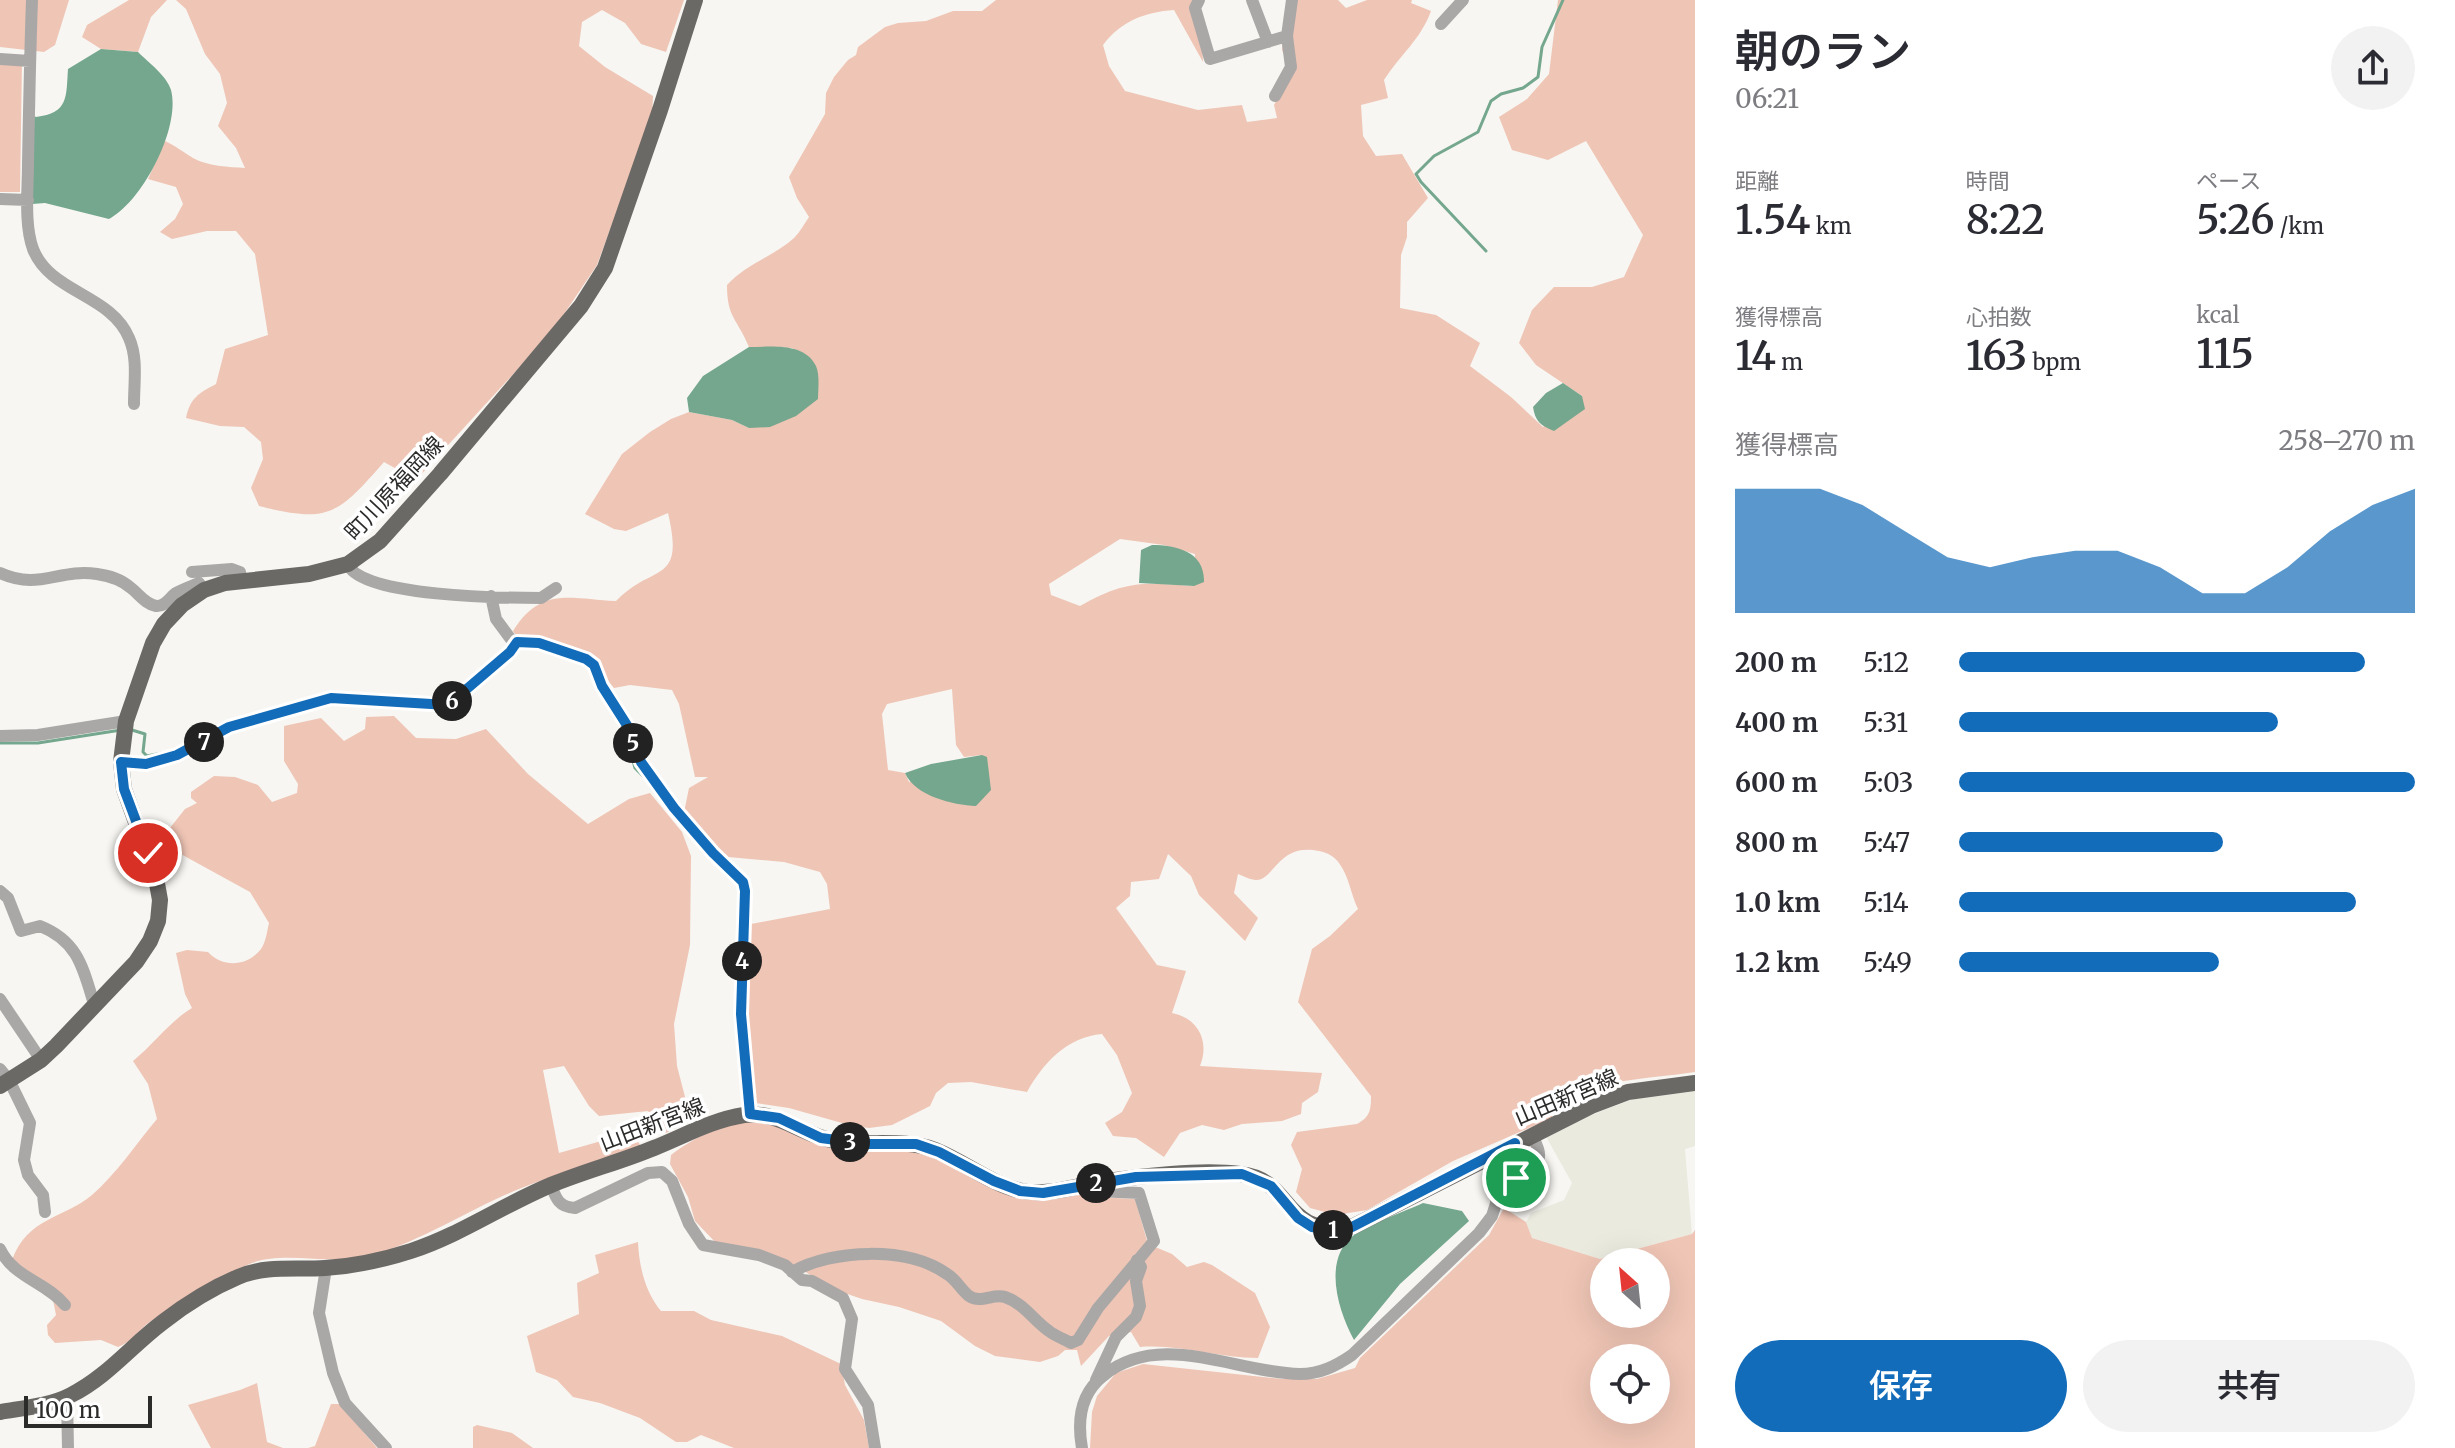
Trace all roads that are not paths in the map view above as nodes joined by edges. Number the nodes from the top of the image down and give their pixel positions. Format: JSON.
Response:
{"nodes":[{"id":1,"x":32,"y":0,"type":"edge"},
{"id":2,"x":695,"y":0,"type":"edge"},
{"id":3,"x":1199,"y":0,"type":"edge"},
{"id":4,"x":1252,"y":0,"type":"edge"},
{"id":5,"x":1292,"y":0,"type":"edge"},
{"id":6,"x":1463,"y":0,"type":"edge"},
{"id":7,"x":1441,"y":24,"type":"dead end"},
{"id":8,"x":1287,"y":36,"type":"junction"},
{"id":9,"x":1268,"y":42,"type":"junction"},
{"id":10,"x":0,"y":59,"type":"edge"},
{"id":11,"x":30,"y":61,"type":"junction"},
{"id":12,"x":1275,"y":96,"type":"dead end"},
{"id":13,"x":0,"y":199,"type":"edge"},
{"id":14,"x":28,"y":200,"type":"junction"},
{"id":15,"x":134,"y":404,"type":"dead end"},
{"id":16,"x":348,"y":564,"type":"junction"},
{"id":17,"x":0,"y":573,"type":"edge"},
{"id":18,"x":198,"y":582,"type":"junction"},
{"id":19,"x":241,"y":582,"type":"junction"},
{"id":20,"x":556,"y":588,"type":"dead end"},
{"id":21,"x":491,"y":596,"type":"junction"},
{"id":22,"x":165,"y":612,"type":"junction"},
{"id":23,"x":517,"y":642,"type":"junction"},
{"id":24,"x":126,"y":721,"type":"junction"},
{"id":25,"x":0,"y":736,"type":"edge"},
{"id":26,"x":121,"y":762,"type":"junction"},
{"id":27,"x":0,"y":891,"type":"edge"},
{"id":28,"x":0,"y":999,"type":"edge"},
{"id":29,"x":94,"y":1004,"type":"junction"},
{"id":30,"x":41,"y":1060,"type":"junction"},
{"id":31,"x":3,"y":1078,"type":"edge"},
{"id":32,"x":1695,"y":1083,"type":"edge"},
{"id":33,"x":750,"y":1114,"type":"junction"},
{"id":34,"x":1532,"y":1135,"type":"junction"},
{"id":35,"x":1515,"y":1143,"type":"junction"},
{"id":36,"x":1503,"y":1182,"type":"junction"},
{"id":37,"x":1093,"y":1184,"type":"junction"},
{"id":38,"x":551,"y":1185,"type":"junction"},
{"id":39,"x":45,"y":1212,"type":"dead end"},
{"id":40,"x":0,"y":1249,"type":"edge"},
{"id":41,"x":1137,"y":1260,"type":"junction"},
{"id":42,"x":326,"y":1268,"type":"junction"},
{"id":43,"x":792,"y":1272,"type":"junction"},
{"id":44,"x":65,"y":1305,"type":"dead end"},
{"id":45,"x":1094,"y":1383,"type":"junction"},
{"id":46,"x":67,"y":1397,"type":"junction"},
{"id":47,"x":0,"y":1412,"type":"edge"},
{"id":48,"x":68,"y":1448,"type":"edge"},
{"id":49,"x":386,"y":1448,"type":"edge"},
{"id":50,"x":875,"y":1448,"type":"edge"},
{"id":51,"x":1082,"y":1448,"type":"edge"}],
"edges":[{"from":1,"to":11,"type":"street"},
{"from":2,"to":16,"type":"main road","name":"町川原福岡線"},
{"from":3,"to":9,"type":"street"},
{"from":4,"to":9,"type":"street"},
{"from":5,"to":8,"type":"street"},
{"from":6,"to":7,"type":"street"},
{"from":8,"to":9,"type":"street"},
{"from":8,"to":12,"type":"street"},
{"from":10,"to":11,"type":"street"},
{"from":11,"to":14,"type":"street"},
{"from":13,"to":14,"type":"street"},
{"from":14,"to":15,"type":"street"},
{"from":16,"to":19,"type":"main road","name":"町川原福岡線"},
{"from":16,"to":21,"type":"street"},
{"from":17,"to":22,"type":"street"},
{"from":18,"to":19,"type":"main road","name":"町川原福岡線"},
{"from":18,"to":19,"type":"street"},
{"from":18,"to":22,"type":"main road","name":"町川原福岡線"},
{"from":20,"to":21,"type":"street"},
{"from":21,"to":23,"type":"street"},
{"from":22,"to":24,"type":"main road","name":"町川原福岡線"},
{"from":23,"to":26,"type":"street"},
{"from":23,"to":33,"type":"street"},
{"from":24,"to":25,"type":"street"},
{"from":24,"to":26,"type":"main road","name":"町川原福岡線"},
{"from":26,"to":29,"type":"main road","name":"町川原福岡線"},
{"from":27,"to":29,"type":"street"},
{"from":28,"to":30,"type":"street"},
{"from":29,"to":30,"type":"main road","name":"町川原福岡線"},
{"from":30,"to":31,"type":"main road","name":"町川原福岡線"},
{"from":31,"to":39,"type":"street"},
{"from":32,"to":34,"type":"main road","name":"山田新宮線"},
{"from":33,"to":37,"type":"main road","name":"山田新宮線"},
{"from":33,"to":38,"type":"main road","name":"山田新宮線"},
{"from":34,"to":35,"type":"main road","name":"山田新宮線"},
{"from":34,"to":36,"type":"street"},
{"from":35,"to":36,"type":"street"},
{"from":35,"to":37,"type":"main road","name":"山田新宮線"},
{"from":36,"to":45,"type":"street"},
{"from":37,"to":41,"type":"street"},
{"from":38,"to":42,"type":"main road","name":"山田新宮線"},
{"from":38,"to":43,"type":"street"},
{"from":40,"to":44,"type":"street"},
{"from":41,"to":43,"type":"street"},
{"from":41,"to":45,"type":"street"},
{"from":42,"to":46,"type":"main road","name":"山田新宮線"},
{"from":42,"to":49,"type":"street"},
{"from":43,"to":50,"type":"street"},
{"from":45,"to":51,"type":"street"},
{"from":46,"to":47,"type":"main road","name":"山田新宮線"},
{"from":46,"to":48,"type":"street"}]}
